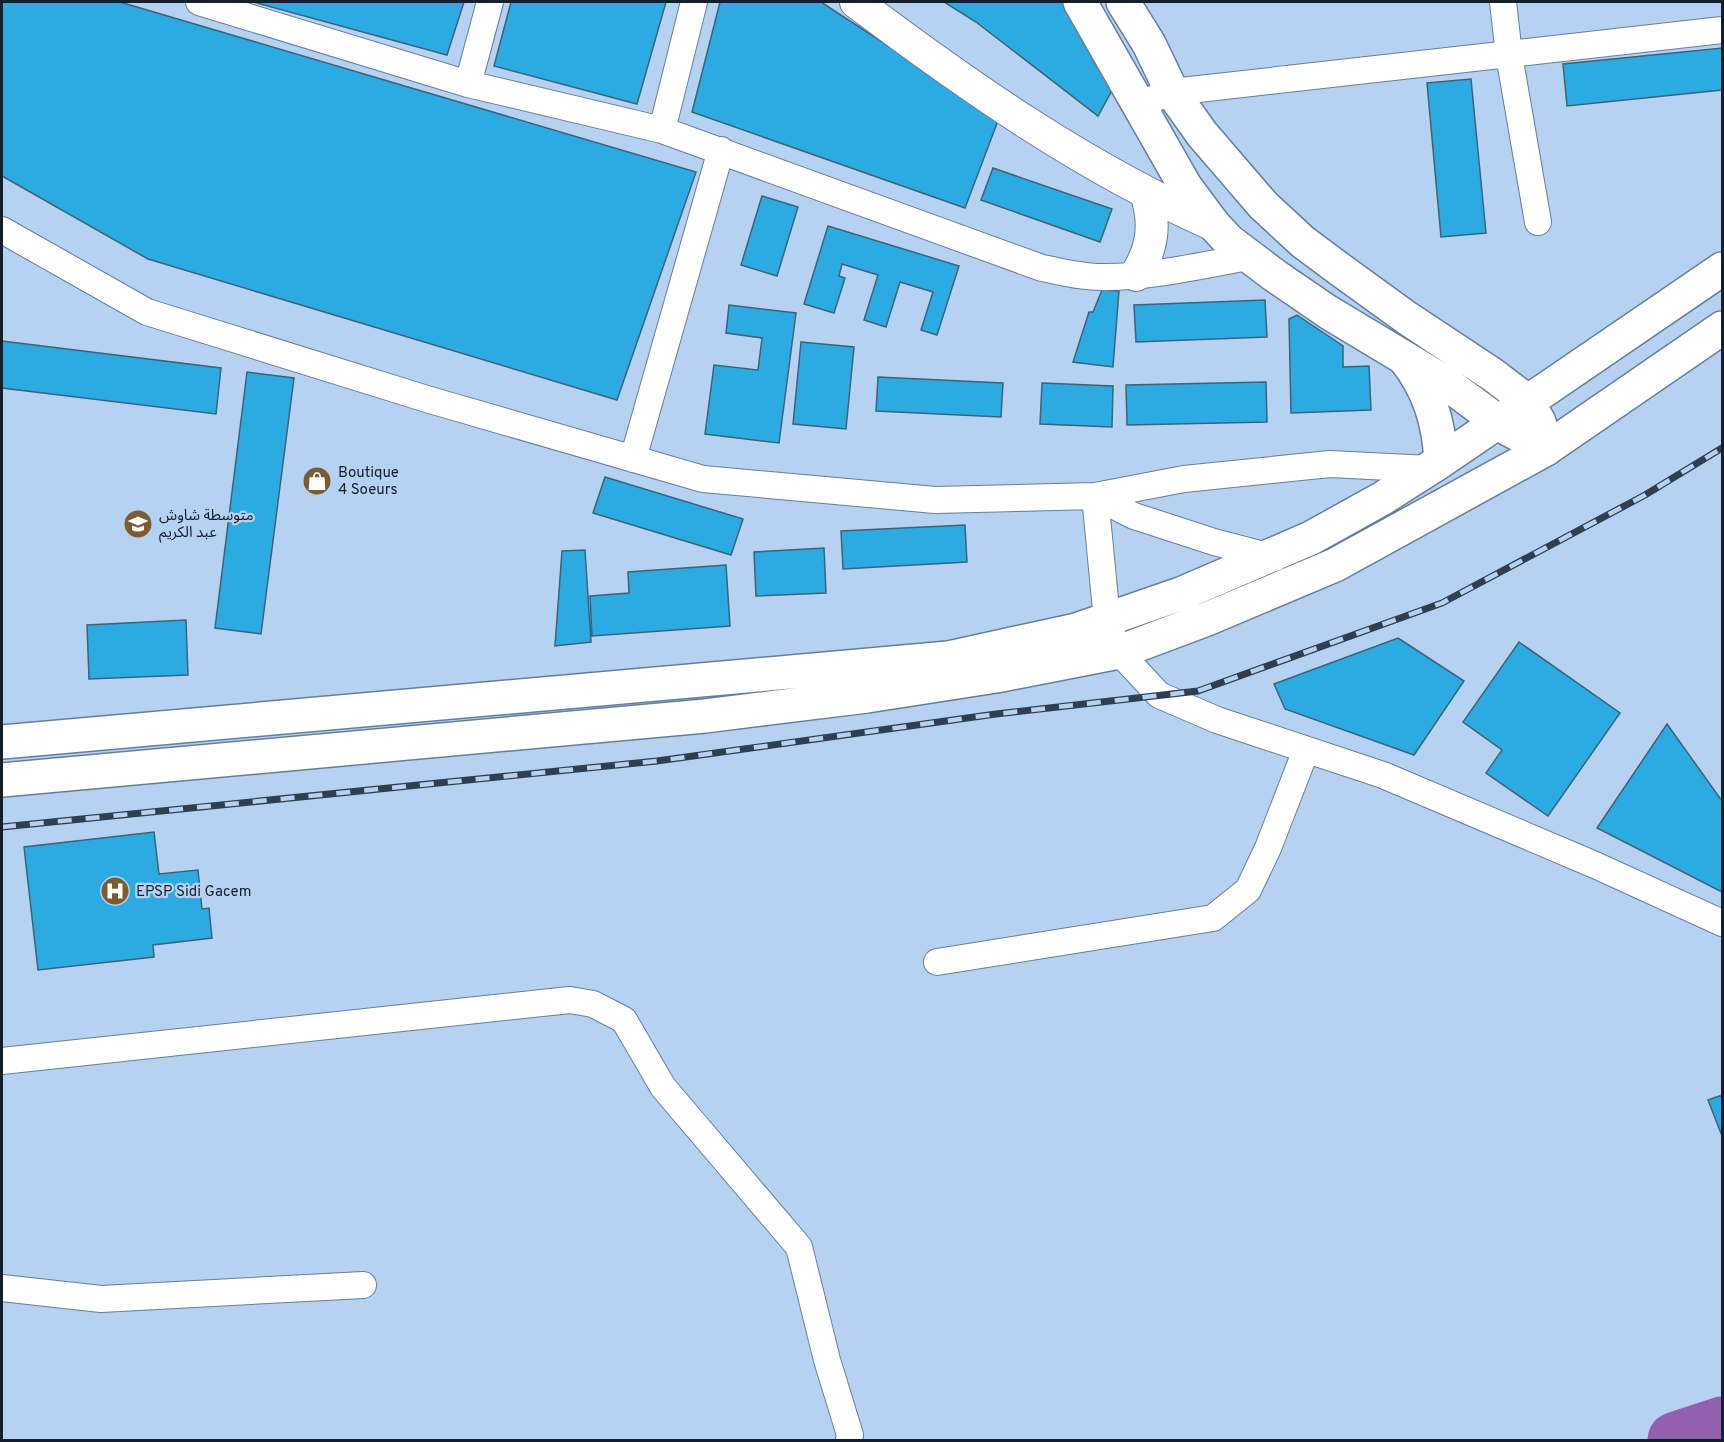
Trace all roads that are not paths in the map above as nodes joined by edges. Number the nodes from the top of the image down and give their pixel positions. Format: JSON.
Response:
{"nodes":[{"id":1,"x":199,"y":2,"type":"edge"},
{"id":2,"x":490,"y":2,"type":"edge"},
{"id":3,"x":694,"y":2,"type":"edge"},
{"id":4,"x":856,"y":2,"type":"edge"},
{"id":5,"x":1080,"y":2,"type":"edge"},
{"id":6,"x":1123,"y":2,"type":"edge"},
{"id":7,"x":1503,"y":2,"type":"edge"},
{"id":8,"x":1722,"y":30,"type":"edge"},
{"id":9,"x":1509,"y":55,"type":"junction"},
{"id":10,"x":468,"y":84,"type":"junction"},
{"id":11,"x":1172,"y":92,"type":"junction"},
{"id":12,"x":1139,"y":104,"type":"junction"},
{"id":13,"x":662,"y":130,"type":"junction"},
{"id":14,"x":721,"y":150,"type":"junction"},
{"id":15,"x":1146,"y":193,"type":"junction"},
{"id":16,"x":1263,"y":206,"type":"junction"},
{"id":17,"x":1538,"y":222,"type":"dead end"},
{"id":18,"x":2,"y":230,"type":"edge"},
{"id":19,"x":1231,"y":241,"type":"junction"},
{"id":20,"x":1722,"y":269,"type":"edge"},
{"id":21,"x":1136,"y":275,"type":"junction"},
{"id":22,"x":1722,"y":328,"type":"edge"},
{"id":23,"x":1404,"y":358,"type":"junction"},
{"id":24,"x":1527,"y":401,"type":"junction"},
{"id":25,"x":1499,"y":421,"type":"junction"},
{"id":26,"x":1546,"y":449,"type":"junction"},
{"id":27,"x":633,"y":459,"type":"junction"},
{"id":28,"x":1435,"y":465,"type":"junction"},
{"id":29,"x":1095,"y":496,"type":"junction"},
{"id":30,"x":1267,"y":558,"type":"junction"},
{"id":31,"x":1335,"y":565,"type":"junction"},
{"id":32,"x":1107,"y":620,"type":"junction"},
{"id":33,"x":1119,"y":652,"type":"junction"},
{"id":34,"x":2,"y":742,"type":"edge"},
{"id":35,"x":1306,"y":750,"type":"junction"},
{"id":36,"x":2,"y":780,"type":"edge"},
{"id":37,"x":1722,"y":923,"type":"edge"},
{"id":38,"x":937,"y":962,"type":"dead end"},
{"id":39,"x":2,"y":1061,"type":"edge"},
{"id":40,"x":363,"y":1285,"type":"dead end"},
{"id":41,"x":2,"y":1288,"type":"edge"},
{"id":42,"x":849,"y":1440,"type":"edge"}],
"edges":[{"from":1,"to":10,"type":"street"},
{"from":2,"to":10,"type":"street"},
{"from":3,"to":13,"type":"street"},
{"from":4,"to":15,"type":"street"},
{"from":5,"to":12,"type":"main road"},
{"from":6,"to":11,"type":"main road"},
{"from":7,"to":9,"type":"street"},
{"from":8,"to":9,"type":"street"},
{"from":9,"to":11,"type":"street"},
{"from":9,"to":17,"type":"street"},
{"from":10,"to":13,"type":"street"},
{"from":11,"to":12,"type":"street"},
{"from":11,"to":16,"type":"main road"},
{"from":12,"to":19,"type":"main road"},
{"from":13,"to":14,"type":"street"},
{"from":14,"to":21,"type":"street"},
{"from":14,"to":27,"type":"street"},
{"from":15,"to":19,"type":"street"},
{"from":15,"to":21,"type":"street"},
{"from":16,"to":19,"type":"main road"},
{"from":16,"to":24,"type":"main road"},
{"from":18,"to":27,"type":"street"},
{"from":19,"to":21,"type":"street"},
{"from":19,"to":23,"type":"main road"},
{"from":20,"to":24,"type":"main road"},
{"from":22,"to":26,"type":"main road"},
{"from":23,"to":25,"type":"main road"},
{"from":23,"to":28,"type":"main road"},
{"from":24,"to":25,"type":"main road"},
{"from":24,"to":26,"type":"main road"},
{"from":25,"to":26,"type":"main road"},
{"from":25,"to":28,"type":"main road"},
{"from":26,"to":31,"type":"main road"},
{"from":27,"to":29,"type":"street"},
{"from":28,"to":29,"type":"street"},
{"from":28,"to":30,"type":"main road"},
{"from":29,"to":30,"type":"street"},
{"from":29,"to":32,"type":"street"},
{"from":30,"to":31,"type":"street"},
{"from":30,"to":32,"type":"main road"},
{"from":31,"to":33,"type":"main road"},
{"from":32,"to":33,"type":"street"},
{"from":32,"to":34,"type":"main road"},
{"from":33,"to":35,"type":"street"},
{"from":33,"to":36,"type":"main road"},
{"from":35,"to":37,"type":"street"},
{"from":35,"to":38,"type":"street"},
{"from":39,"to":42,"type":"street"},
{"from":40,"to":41,"type":"street"}]}
